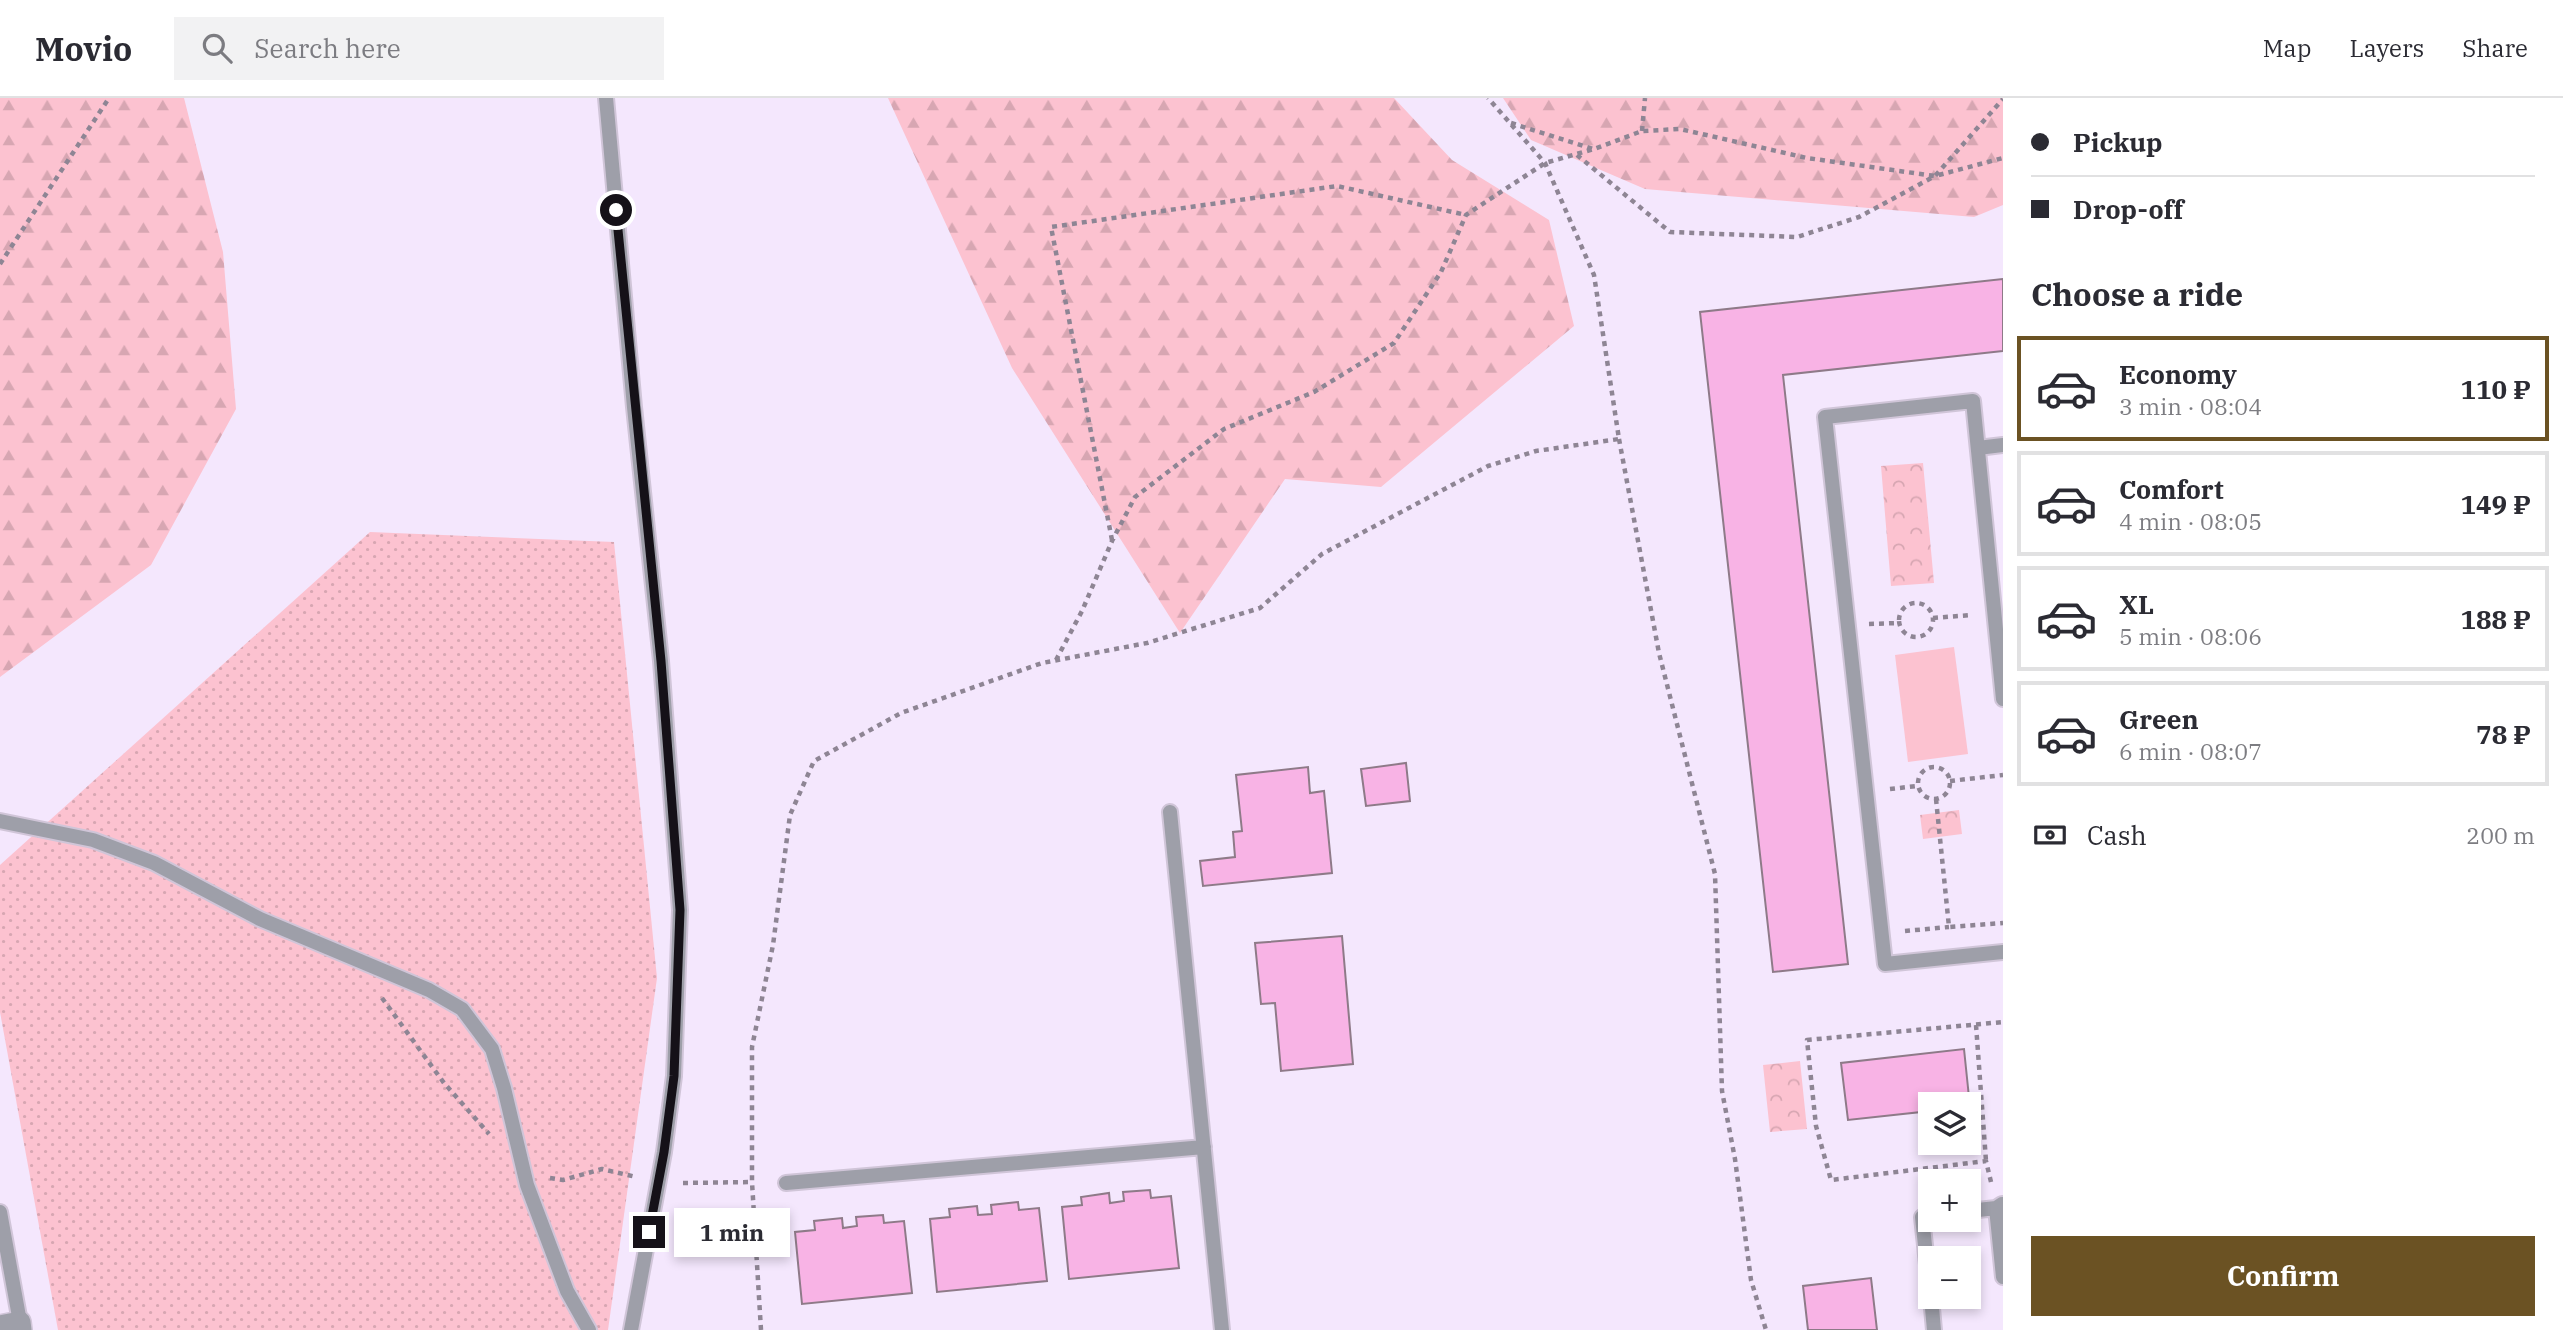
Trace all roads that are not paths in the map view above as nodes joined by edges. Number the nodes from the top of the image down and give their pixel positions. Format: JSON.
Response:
{"nodes":[{"id":1,"x":606,"y":98,"type":"edge"},
{"id":2,"x":2003,"y":445,"type":"edge"},
{"id":3,"x":1978,"y":448,"type":"junction"},
{"id":4,"x":2003,"y":699,"type":"edge"},
{"id":5,"x":1170,"y":812,"type":"dead end"},
{"id":6,"x":0,"y":821,"type":"edge"},
{"id":7,"x":2003,"y":952,"type":"edge"},
{"id":8,"x":1204,"y":1147,"type":"junction"},
{"id":9,"x":786,"y":1183,"type":"dead end"},
{"id":10,"x":1999,"y":1205,"type":"edge"},
{"id":11,"x":1981,"y":1209,"type":"edge"},
{"id":12,"x":0,"y":1212,"type":"edge"},
{"id":13,"x":2003,"y":1277,"type":"edge"},
{"id":14,"x":1932,"y":1309,"type":"edge"},
{"id":15,"x":13,"y":1326,"type":"edge"},
{"id":16,"x":589,"y":1330,"type":"edge"},
{"id":17,"x":631,"y":1330,"type":"edge"},
{"id":18,"x":1222,"y":1330,"type":"edge"},
{"id":19,"x":1934,"y":1330,"type":"edge"}],
"edges":[{"from":1,"to":17,"type":"lane"},
{"from":2,"to":3,"type":"lane"},
{"from":3,"to":4,"type":"lane"},
{"from":3,"to":7,"type":"lane"},
{"from":5,"to":8,"type":"lane"},
{"from":6,"to":16,"type":"lane"},
{"from":8,"to":9,"type":"lane"},
{"from":8,"to":18,"type":"lane"},
{"from":10,"to":11,"type":"lane"},
{"from":10,"to":13,"type":"lane"},
{"from":12,"to":15,"type":"lane"},
{"from":14,"to":19,"type":"lane"}]}
